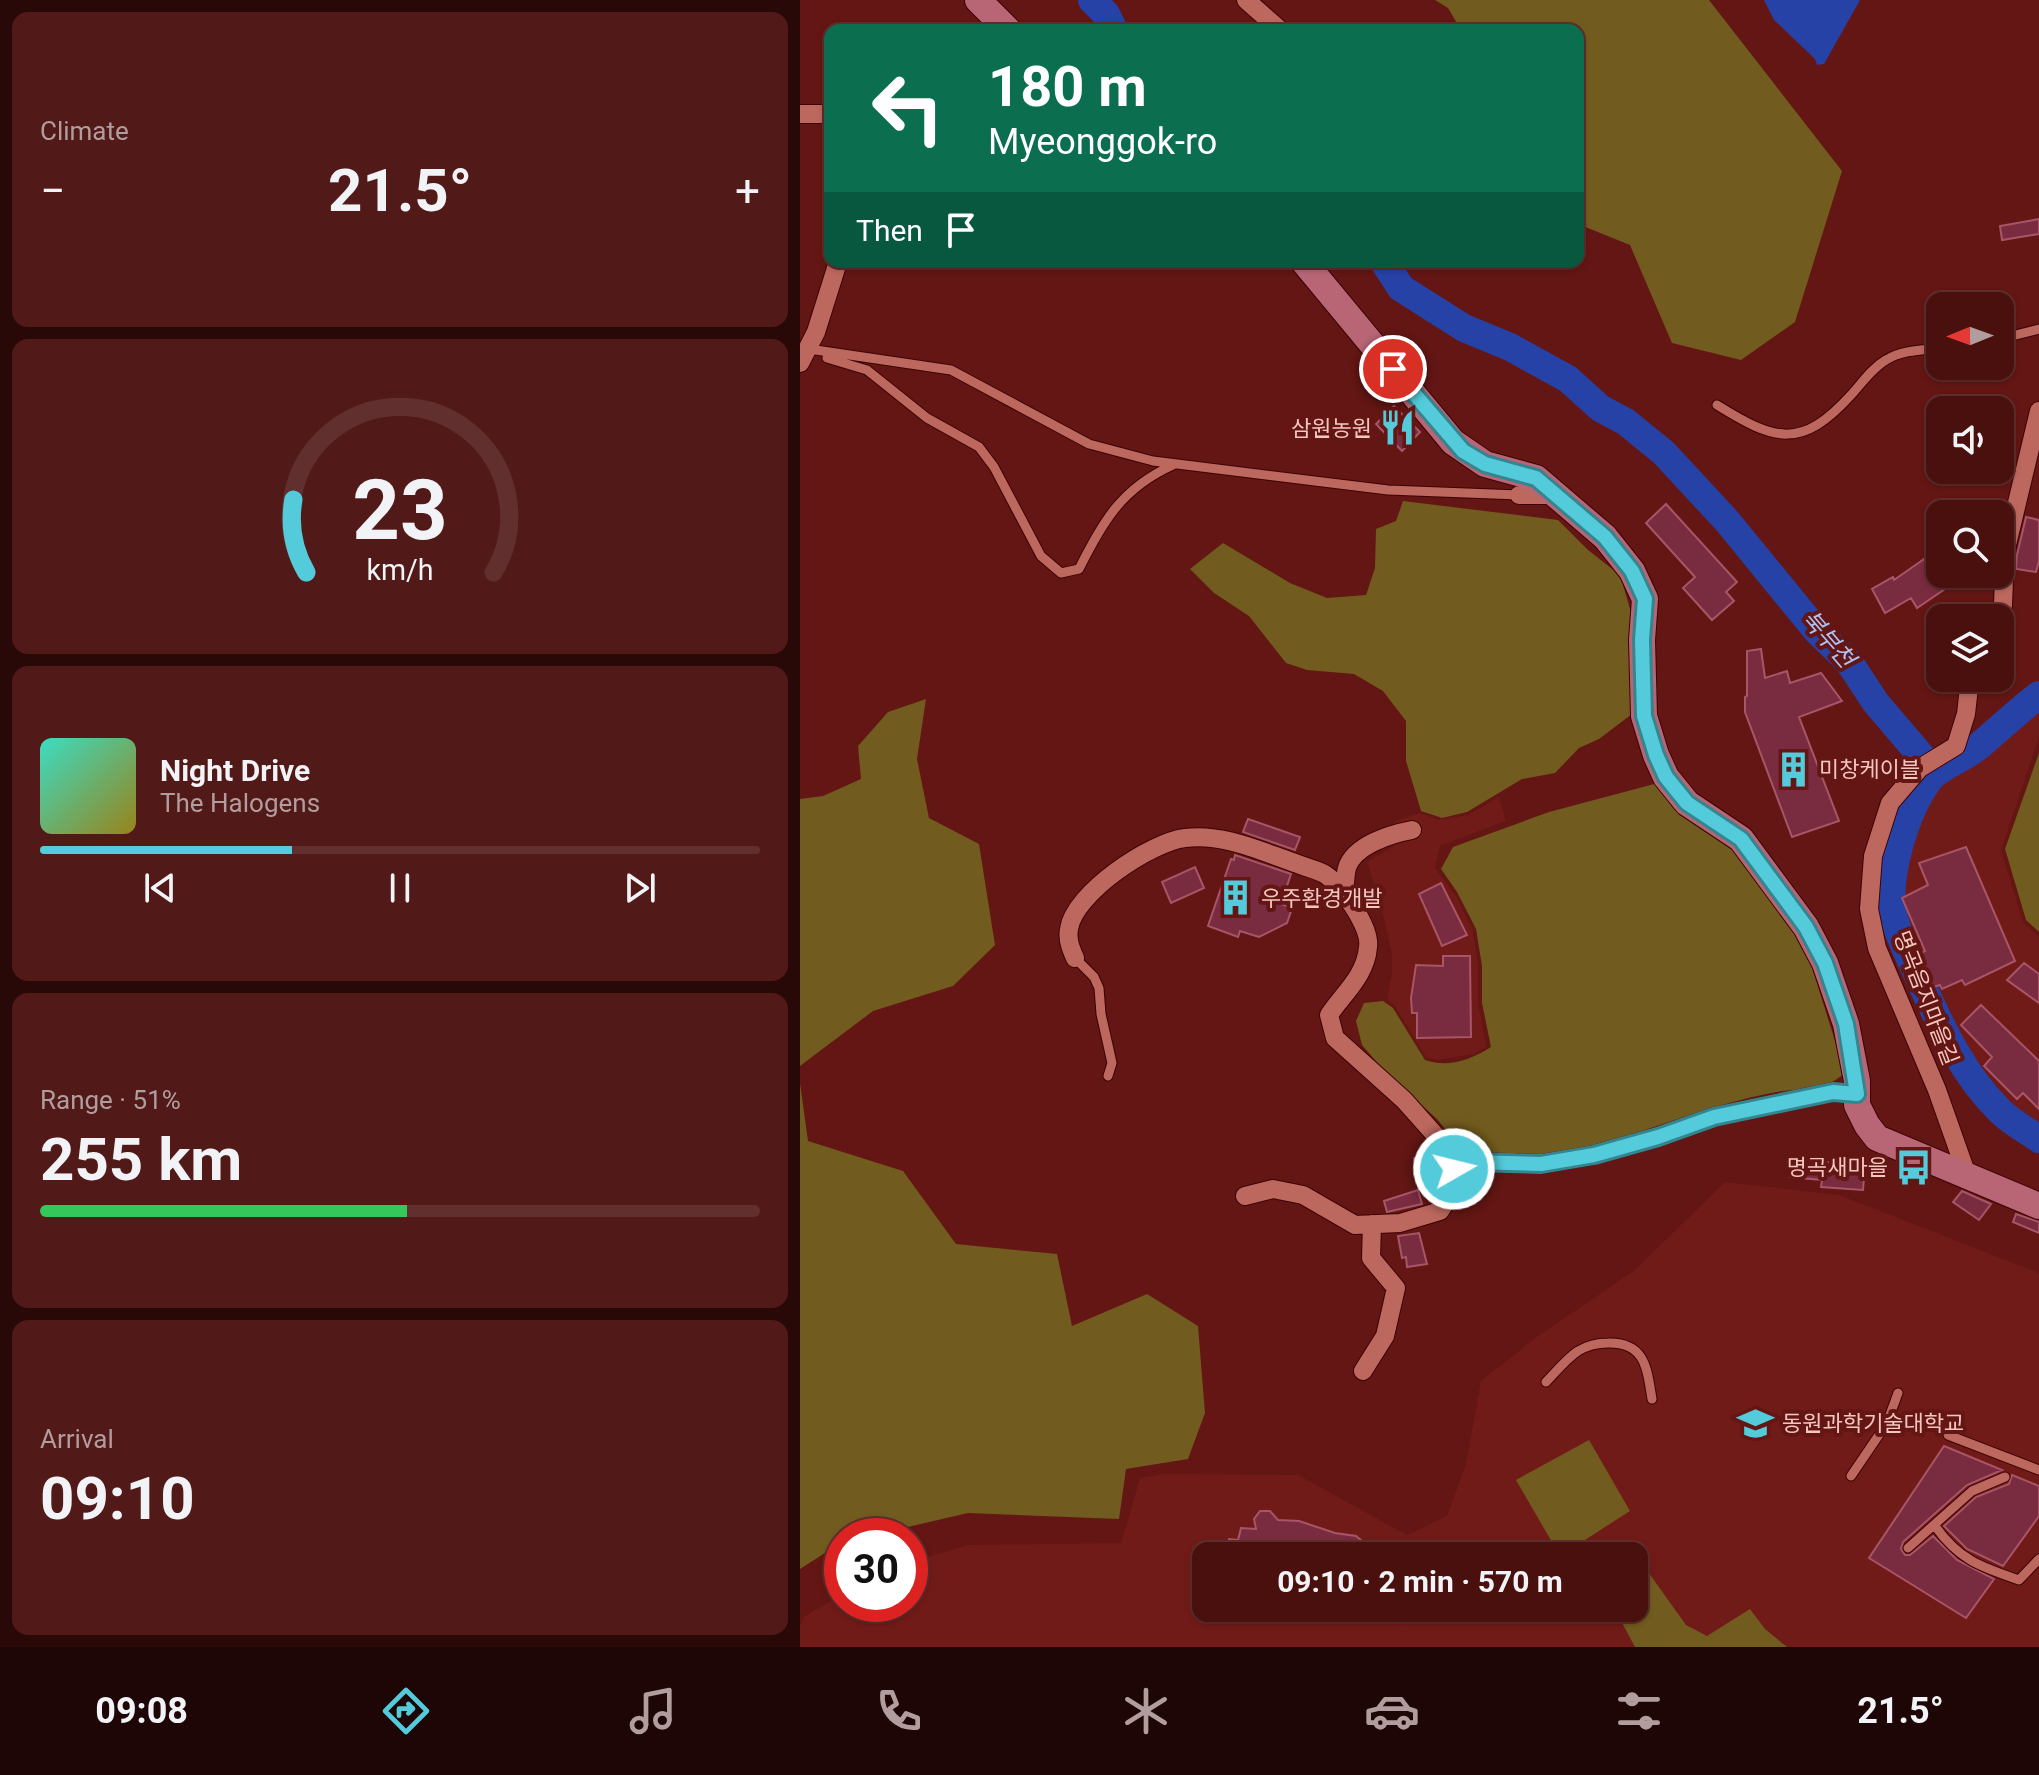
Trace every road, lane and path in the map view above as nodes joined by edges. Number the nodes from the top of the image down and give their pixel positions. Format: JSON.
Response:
{"nodes":[{"id":1,"x":978,"y":0,"type":"edge"},
{"id":2,"x":1246,"y":0,"type":"edge"},
{"id":3,"x":1002,"y":24,"type":"edge"},
{"id":4,"x":1273,"y":24,"type":"edge"},
{"id":5,"x":800,"y":114,"type":"edge"},
{"id":6,"x":824,"y":114,"type":"edge"},
{"id":7,"x":836,"y":268,"type":"edge"},
{"id":8,"x":1309,"y":268,"type":"edge"},
{"id":9,"x":2039,"y":329,"type":"edge"},
{"id":10,"x":2014,"y":335,"type":"edge"},
{"id":11,"x":1926,"y":350,"type":"edge"},
{"id":12,"x":805,"y":355,"type":"edge"},
{"id":13,"x":1717,"y":405,"type":"dead end"},
{"id":14,"x":2039,"y":411,"type":"edge"},
{"id":15,"x":1176,"y":464,"type":"junction"},
{"id":16,"x":1519,"y":495,"type":"joint"},
{"id":17,"x":1558,"y":495,"type":"junction"},
{"id":18,"x":2003,"y":604,"type":"edge"},
{"id":19,"x":1968,"y":692,"type":"edge"},
{"id":20,"x":1412,"y":830,"type":"dead end"},
{"id":21,"x":1344,"y":894,"type":"junction"},
{"id":22,"x":1075,"y":958,"type":"joint"},
{"id":23,"x":1108,"y":1076,"type":"dead end"},
{"id":24,"x":1857,"y":1094,"type":"junction"},
{"id":25,"x":1454,"y":1169,"type":"junction"},
{"id":26,"x":1967,"y":1175,"type":"junction"},
{"id":27,"x":1245,"y":1196,"type":"dead end"},
{"id":28,"x":2039,"y":1206,"type":"edge"},
{"id":29,"x":1372,"y":1224,"type":"junction"},
{"id":30,"x":1363,"y":1371,"type":"dead end"},
{"id":31,"x":1546,"y":1382,"type":"dead end"},
{"id":32,"x":1898,"y":1393,"type":"dead end"},
{"id":33,"x":1652,"y":1399,"type":"dead end"},
{"id":34,"x":1948,"y":1435,"type":"dead end"},
{"id":35,"x":2039,"y":1470,"type":"edge"},
{"id":36,"x":1851,"y":1476,"type":"dead end"},
{"id":37,"x":2005,"y":1477,"type":"dead end"},
{"id":38,"x":1935,"y":1526,"type":"junction"},
{"id":39,"x":1908,"y":1548,"type":"dead end"},
{"id":40,"x":2039,"y":1559,"type":"edge"}],
"edges":[{"from":1,"to":3,"type":"main road"},
{"from":2,"to":4,"type":"street"},
{"from":5,"to":6,"type":"street"},
{"from":7,"to":12,"type":"street"},
{"from":8,"to":17,"type":"main road"},
{"from":9,"to":10,"type":"lane"},
{"from":11,"to":13,"type":"lane"},
{"from":12,"to":15,"type":"lane"},
{"from":12,"to":15,"type":"lane"},
{"from":14,"to":18,"type":"street"},
{"from":15,"to":16,"type":"lane"},
{"from":16,"to":17,"type":"street"},
{"from":17,"to":24,"type":"main road"},
{"from":19,"to":26,"type":"street","name":"명곡음지마을길"},
{"from":20,"to":21,"type":"street"},
{"from":21,"to":22,"type":"street"},
{"from":21,"to":25,"type":"street"},
{"from":22,"to":23,"type":"lane"},
{"from":24,"to":25,"type":"street"},
{"from":24,"to":26,"type":"main road"},
{"from":25,"to":29,"type":"street"},
{"from":26,"to":28,"type":"main road"},
{"from":27,"to":29,"type":"street"},
{"from":29,"to":30,"type":"street"},
{"from":31,"to":33,"type":"lane"},
{"from":32,"to":36,"type":"lane"},
{"from":34,"to":35,"type":"lane"},
{"from":37,"to":38,"type":"lane"},
{"from":38,"to":39,"type":"lane"},
{"from":38,"to":40,"type":"lane"}]}
